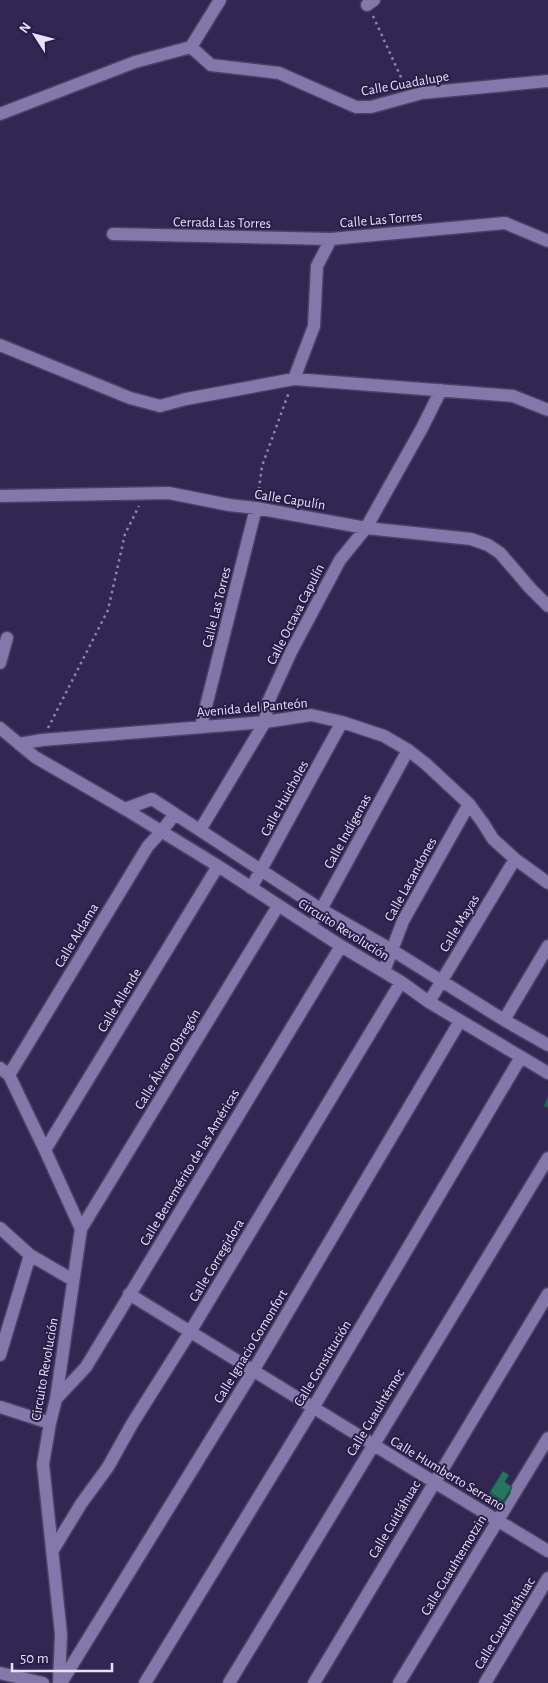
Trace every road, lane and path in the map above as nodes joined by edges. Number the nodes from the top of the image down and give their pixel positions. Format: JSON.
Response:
{"nodes":[{"id":1,"x":220,"y":0,"type":"edge"},
{"id":2,"x":371,"y":2,"type":"edge"},
{"id":3,"x":191,"y":47,"type":"junction"},
{"id":4,"x":548,"y":81,"type":"edge"},
{"id":5,"x":410,"y":96,"type":"junction"},
{"id":6,"x":0,"y":114,"type":"edge"},
{"id":7,"x":113,"y":234,"type":"dead end"},
{"id":8,"x":331,"y":239,"type":"junction"},
{"id":9,"x":548,"y":241,"type":"edge"},
{"id":10,"x":0,"y":344,"type":"edge"},
{"id":11,"x":294,"y":379,"type":"junction"},
{"id":12,"x":440,"y":390,"type":"junction"},
{"id":13,"x":548,"y":410,"type":"edge"},
{"id":14,"x":146,"y":493,"type":"junction"},
{"id":15,"x":0,"y":496,"type":"edge"},
{"id":16,"x":256,"y":508,"type":"junction"},
{"id":17,"x":366,"y":528,"type":"junction"},
{"id":18,"x":548,"y":606,"type":"edge"},
{"id":19,"x":7,"y":638,"type":"dead end"},
{"id":20,"x":0,"y":663,"type":"edge"},
{"id":21,"x":265,"y":722,"type":"junction"},
{"id":22,"x":342,"y":722,"type":"junction"},
{"id":23,"x":202,"y":726,"type":"junction"},
{"id":24,"x":0,"y":728,"type":"edge"},
{"id":25,"x":42,"y":740,"type":"junction"},
{"id":26,"x":19,"y":744,"type":"junction"},
{"id":27,"x":408,"y":750,"type":"junction"},
{"id":28,"x":469,"y":804,"type":"junction"},
{"id":29,"x":125,"y":809,"type":"junction"},
{"id":30,"x":175,"y":814,"type":"junction"},
{"id":31,"x":200,"y":830,"type":"junction"},
{"id":32,"x":161,"y":832,"type":"junction"},
{"id":33,"x":515,"y":859,"type":"junction"},
{"id":34,"x":218,"y":866,"type":"junction"},
{"id":35,"x":261,"y":870,"type":"junction"},
{"id":36,"x":548,"y":883,"type":"edge"},
{"id":37,"x":251,"y":888,"type":"junction"},
{"id":38,"x":278,"y":906,"type":"junction"},
{"id":39,"x":322,"y":910,"type":"junction"},
{"id":40,"x":312,"y":926,"type":"junction"},
{"id":41,"x":341,"y":946,"type":"junction"},
{"id":42,"x":548,"y":946,"type":"edge"},
{"id":43,"x":392,"y":950,"type":"junction"},
{"id":44,"x":384,"y":971,"type":"junction"},
{"id":45,"x":401,"y":982,"type":"junction"},
{"id":46,"x":442,"y":982,"type":"junction"},
{"id":47,"x":429,"y":1002,"type":"junction"},
{"id":48,"x":504,"y":1020,"type":"junction"},
{"id":49,"x":460,"y":1021,"type":"junction"},
{"id":50,"x":548,"y":1045,"type":"edge"},
{"id":51,"x":521,"y":1057,"type":"junction"},
{"id":52,"x":4,"y":1071,"type":"edge"},
{"id":53,"x":548,"y":1073,"type":"edge"},
{"id":54,"x":45,"y":1150,"type":"junction"},
{"id":55,"x":548,"y":1158,"type":"edge"},
{"id":56,"x":0,"y":1228,"type":"edge"},
{"id":57,"x":81,"y":1228,"type":"junction"},
{"id":58,"x":30,"y":1255,"type":"junction"},
{"id":59,"x":73,"y":1280,"type":"junction"},
{"id":60,"x":129,"y":1294,"type":"junction"},
{"id":61,"x":548,"y":1294,"type":"edge"},
{"id":62,"x":190,"y":1332,"type":"junction"},
{"id":63,"x":0,"y":1355,"type":"edge"},
{"id":64,"x":253,"y":1371,"type":"junction"},
{"id":65,"x":56,"y":1399,"type":"junction"},
{"id":66,"x":0,"y":1407,"type":"edge"},
{"id":67,"x":313,"y":1408,"type":"junction"},
{"id":68,"x":50,"y":1423,"type":"junction"},
{"id":69,"x":548,"y":1438,"type":"edge"},
{"id":70,"x":373,"y":1445,"type":"junction"},
{"id":71,"x":434,"y":1482,"type":"junction"},
{"id":72,"x":498,"y":1521,"type":"junction"},
{"id":73,"x":53,"y":1550,"type":"junction"},
{"id":74,"x":548,"y":1551,"type":"edge"},
{"id":75,"x":548,"y":1578,"type":"edge"},
{"id":76,"x":0,"y":1673,"type":"edge"},
{"id":77,"x":43,"y":1683,"type":"edge"},
{"id":78,"x":60,"y":1683,"type":"edge"},
{"id":79,"x":145,"y":1683,"type":"edge"},
{"id":80,"x":230,"y":1683,"type":"edge"},
{"id":81,"x":314,"y":1683,"type":"edge"},
{"id":82,"x":399,"y":1683,"type":"edge"},
{"id":83,"x":485,"y":1683,"type":"edge"}],
"edges":[{"from":1,"to":3,"type":"street"},
{"from":2,"to":5,"type":"path"},
{"from":3,"to":5,"type":"street","name":"Calle Guadalupe"},
{"from":3,"to":6,"type":"street"},
{"from":4,"to":5,"type":"street","name":"Calle Guadalupe"},
{"from":7,"to":8,"type":"street","name":"Cerrada Las Torres"},
{"from":8,"to":9,"type":"street","name":"Calle Las Torres"},
{"from":8,"to":11,"type":"street","name":"Calle Las Torres"},
{"from":10,"to":11,"type":"street"},
{"from":11,"to":12,"type":"street"},
{"from":11,"to":16,"type":"path"},
{"from":12,"to":13,"type":"street"},
{"from":12,"to":17,"type":"street","name":"Calle Octava Capulín"},
{"from":14,"to":15,"type":"street","name":"Calle Capulín"},
{"from":14,"to":16,"type":"street","name":"Calle Capulín"},
{"from":14,"to":25,"type":"path"},
{"from":16,"to":17,"type":"street","name":"Calle Capulín"},
{"from":16,"to":23,"type":"street","name":"Calle Las Torres"},
{"from":17,"to":18,"type":"street","name":"Calle Capulín"},
{"from":17,"to":21,"type":"street","name":"Calle Octava Capulín"},
{"from":19,"to":20,"type":"street"},
{"from":21,"to":22,"type":"street","name":"Avenida del Panteón"},
{"from":21,"to":23,"type":"street","name":"Avenida del Panteón"},
{"from":21,"to":31,"type":"street","name":"Calle Octava Capulín"},
{"from":22,"to":27,"type":"street","name":"Avenida del Panteón"},
{"from":22,"to":35,"type":"street","name":"Calle Huicholes"},
{"from":23,"to":25,"type":"street","name":"Avenida del Panteón"},
{"from":24,"to":26,"type":"street","name":"Circuito Revolución"},
{"from":25,"to":26,"type":"street","name":"Avenida del Panteón"},
{"from":26,"to":29,"type":"street","name":"Circuito Revolución"},
{"from":27,"to":28,"type":"street","name":"Avenida del Panteón"},
{"from":27,"to":39,"type":"street","name":"Calle Indígenas"},
{"from":28,"to":33,"type":"street","name":"Avenida del Panteón"},
{"from":28,"to":43,"type":"street","name":"Calle Lacandones"},
{"from":29,"to":30,"type":"street","name":"Circuito Revolución"},
{"from":29,"to":32,"type":"street","name":"Circuito Revolución"},
{"from":30,"to":31,"type":"street","name":"Circuito Revolución"},
{"from":30,"to":32,"type":"street","name":"Calle Aldama"},
{"from":31,"to":35,"type":"street","name":"Circuito Revolución"},
{"from":32,"to":34,"type":"street","name":"Circuito Revolución"},
{"from":32,"to":52,"type":"street","name":"Calle Aldama"},
{"from":33,"to":36,"type":"street","name":"Avenida del Panteón"},
{"from":33,"to":46,"type":"street","name":"Calle Mayas"},
{"from":34,"to":37,"type":"street","name":"Circuito Revolución"},
{"from":34,"to":54,"type":"street","name":"Calle Allende"},
{"from":35,"to":37,"type":"street","name":"Calle Huicholes"},
{"from":35,"to":39,"type":"street","name":"Circuito Revolución"},
{"from":37,"to":38,"type":"street","name":"Circuito Revolución"},
{"from":38,"to":40,"type":"street","name":"Circuito Revolución"},
{"from":38,"to":57,"type":"street","name":"Calle Álvaro Obregón"},
{"from":39,"to":40,"type":"street","name":"Calle Indígenas"},
{"from":39,"to":43,"type":"street","name":"Circuito Revolución"},
{"from":40,"to":41,"type":"street","name":"Circuito Revolución"},
{"from":41,"to":44,"type":"street","name":"Circuito Revolución"},
{"from":41,"to":60,"type":"street","name":"Calle Benemérito de las Américas"},
{"from":42,"to":48,"type":"street"},
{"from":43,"to":44,"type":"street","name":"Calle Lacandones"},
{"from":43,"to":46,"type":"street","name":"Circuito Revolución"},
{"from":44,"to":45,"type":"street","name":"Circuito Revolución"},
{"from":45,"to":47,"type":"street","name":"Circuito Revolución"},
{"from":45,"to":62,"type":"street","name":"Calle Corregidora"},
{"from":46,"to":47,"type":"street","name":"Calle Mayas"},
{"from":46,"to":48,"type":"street","name":"Circuito Revolución"},
{"from":47,"to":49,"type":"street","name":"Circuito Revolución"},
{"from":48,"to":50,"type":"street","name":"Circuito Revolución"},
{"from":49,"to":51,"type":"street","name":"Circuito Revolución"},
{"from":49,"to":64,"type":"street","name":"Calle Ignacio Comonfort"},
{"from":51,"to":53,"type":"street","name":"Circuito Revolución"},
{"from":51,"to":67,"type":"street","name":"Calle Constitución"},
{"from":52,"to":54,"type":"street"},
{"from":54,"to":57,"type":"street"},
{"from":55,"to":70,"type":"street","name":"Calle Cuauhtémoc"},
{"from":56,"to":58,"type":"street"},
{"from":57,"to":59,"type":"street","name":"Circuito Revolución"},
{"from":58,"to":59,"type":"street"},
{"from":58,"to":63,"type":"street"},
{"from":59,"to":65,"type":"street","name":"Circuito Revolución"},
{"from":60,"to":62,"type":"street","name":"Calle Humberto Serrano"},
{"from":60,"to":65,"type":"street","name":"Calle Benemérito de las Américas"},
{"from":61,"to":71,"type":"street","name":"Calle Cuitláhuac"},
{"from":62,"to":64,"type":"street","name":"Calle Humberto Serrano"},
{"from":62,"to":73,"type":"street","name":"Calle Corregidora"},
{"from":64,"to":67,"type":"street","name":"Calle Humberto Serrano"},
{"from":64,"to":78,"type":"street","name":"Calle Ignacio Comonfort"},
{"from":65,"to":68,"type":"street","name":"Circuito Revolución"},
{"from":66,"to":68,"type":"street"},
{"from":67,"to":70,"type":"street","name":"Calle Humberto Serrano"},
{"from":67,"to":79,"type":"street","name":"Calle Constitución"},
{"from":68,"to":73,"type":"street","name":"Circuito Revolución"},
{"from":69,"to":72,"type":"street","name":"Calle Cuauhtemotzin"},
{"from":70,"to":71,"type":"street","name":"Calle Humberto Serrano"},
{"from":70,"to":80,"type":"street","name":"Calle Cuauhtémoc"},
{"from":71,"to":72,"type":"street","name":"Calle Humberto Serrano"},
{"from":71,"to":81,"type":"street","name":"Calle Cuitláhuac"},
{"from":72,"to":74,"type":"street","name":"Calle Humberto Serrano"},
{"from":72,"to":82,"type":"street","name":"Calle Cuauhtemotzin"},
{"from":73,"to":78,"type":"street","name":"Circuito Revolución"},
{"from":75,"to":83,"type":"street","name":"Calle Cuauhnáhuac"},
{"from":76,"to":77,"type":"street"}]}
